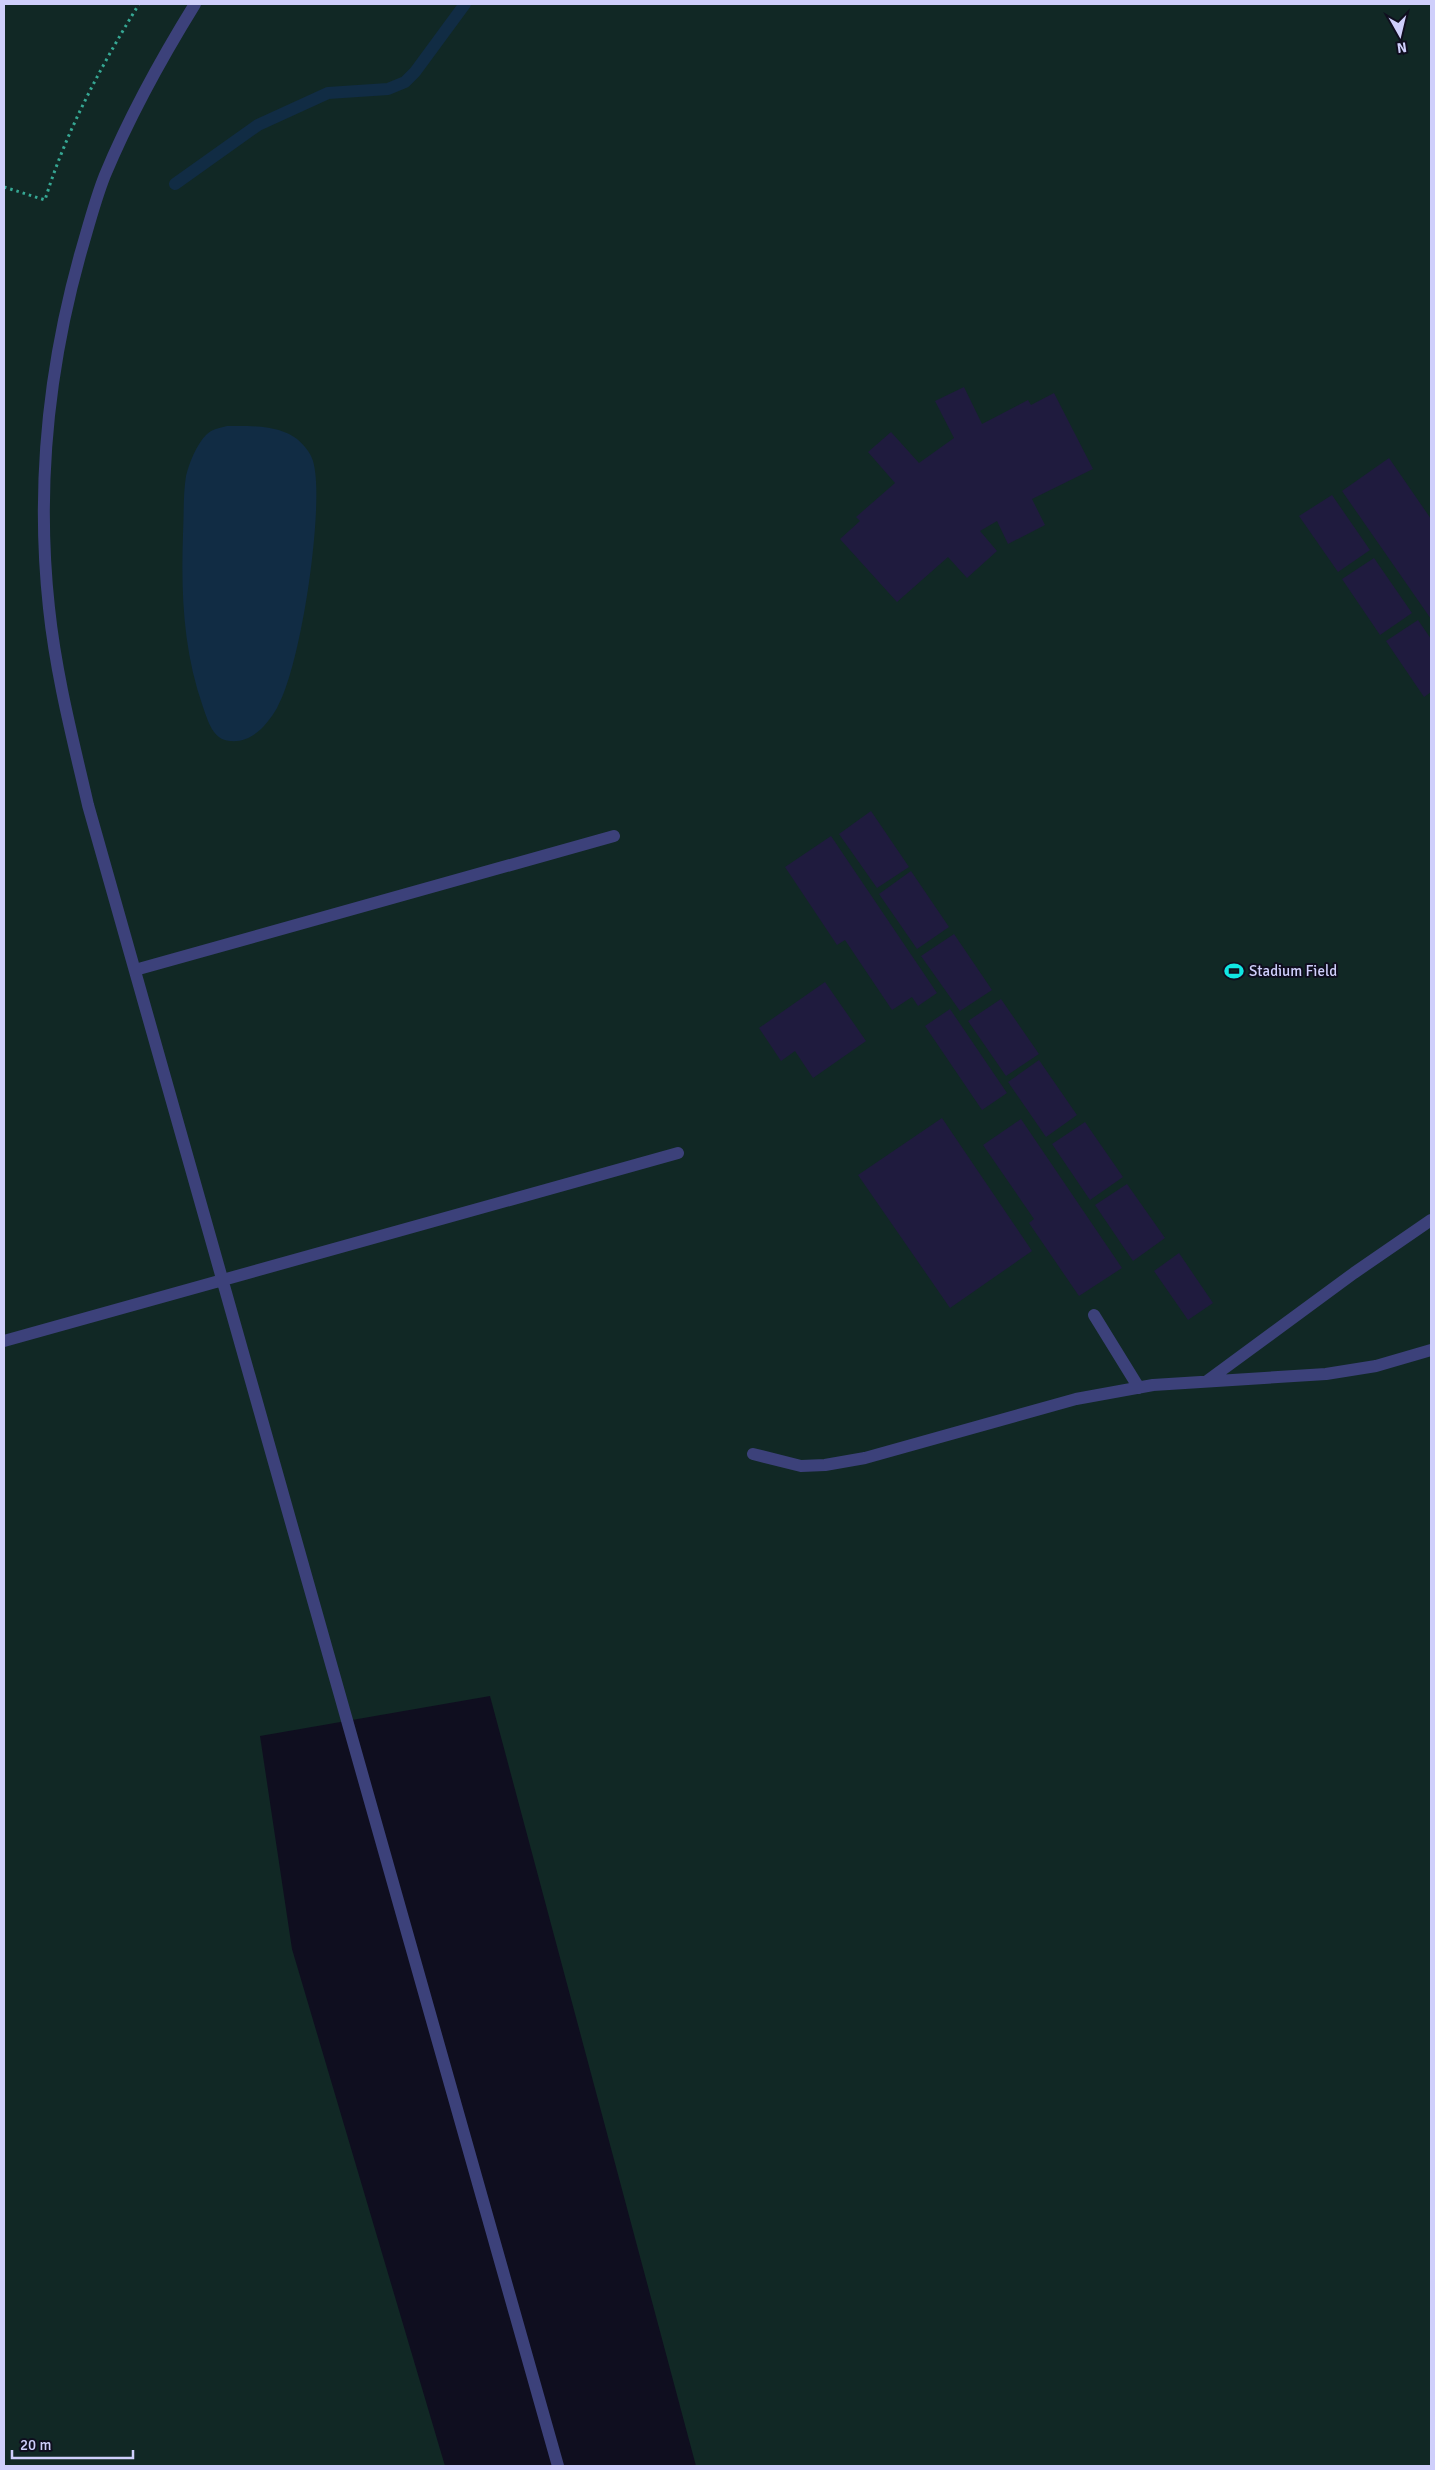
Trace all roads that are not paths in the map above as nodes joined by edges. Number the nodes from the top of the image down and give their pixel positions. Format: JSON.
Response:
{"nodes":[{"id":1,"x":195,"y":4,"type":"edge"},
{"id":2,"x":614,"y":836,"type":"dead end"},
{"id":3,"x":135,"y":970,"type":"junction"},
{"id":4,"x":678,"y":1152,"type":"dead end"},
{"id":5,"x":1431,"y":1220,"type":"edge"},
{"id":6,"x":221,"y":1279,"type":"junction"},
{"id":7,"x":1094,"y":1314,"type":"dead end"},
{"id":8,"x":4,"y":1341,"type":"edge"},
{"id":9,"x":1431,"y":1350,"type":"edge"},
{"id":10,"x":1207,"y":1381,"type":"junction"},
{"id":11,"x":1139,"y":1388,"type":"junction"},
{"id":12,"x":752,"y":1454,"type":"dead end"},
{"id":13,"x":558,"y":2466,"type":"edge"}],
"edges":[{"from":1,"to":3,"type":"street"},
{"from":2,"to":3,"type":"street"},
{"from":3,"to":6,"type":"street"},
{"from":4,"to":6,"type":"street"},
{"from":5,"to":10,"type":"street"},
{"from":6,"to":8,"type":"street"},
{"from":6,"to":13,"type":"street"},
{"from":7,"to":11,"type":"street"},
{"from":9,"to":10,"type":"street"},
{"from":10,"to":11,"type":"street"},
{"from":11,"to":12,"type":"street"}]}
